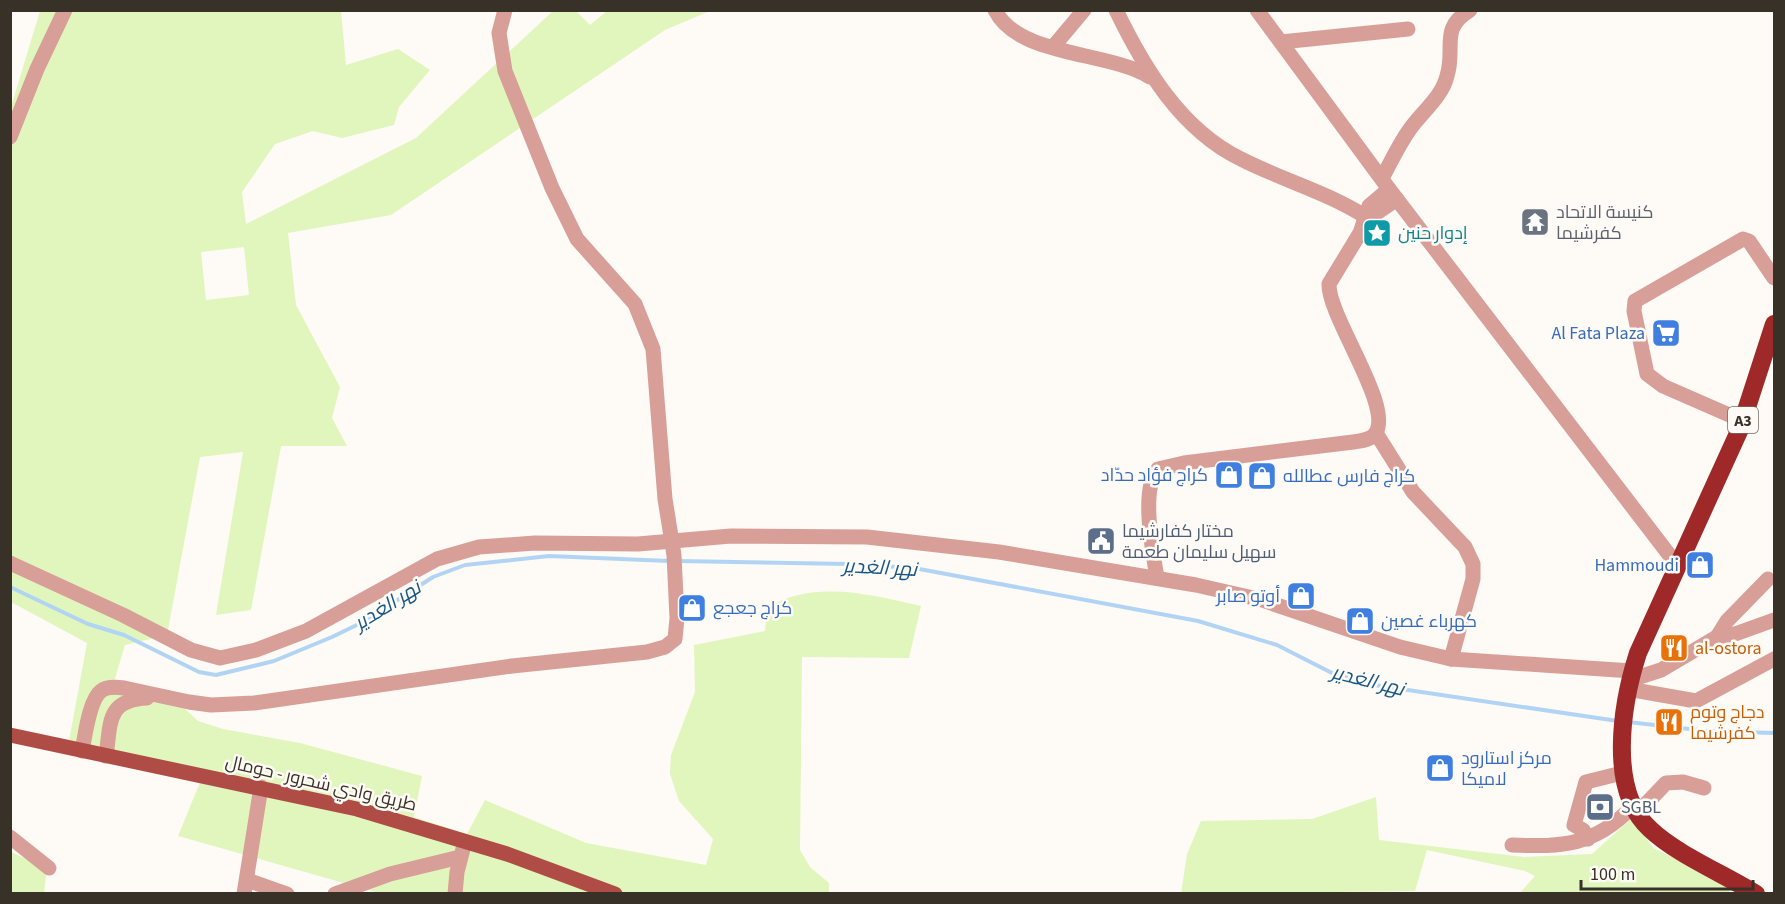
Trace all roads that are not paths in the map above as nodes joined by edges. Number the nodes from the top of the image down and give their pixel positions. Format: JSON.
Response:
{"nodes":[{"id":1,"x":65,"y":10,"type":"edge"},
{"id":2,"x":505,"y":10,"type":"edge"},
{"id":3,"x":995,"y":10,"type":"edge"},
{"id":4,"x":1084,"y":10,"type":"edge"},
{"id":5,"x":1116,"y":10,"type":"edge"},
{"id":6,"x":1257,"y":10,"type":"edge"},
{"id":7,"x":1470,"y":10,"type":"edge"},
{"id":8,"x":1408,"y":29,"type":"dead end"},
{"id":9,"x":1281,"y":42,"type":"junction"},
{"id":10,"x":1053,"y":47,"type":"junction"},
{"id":11,"x":1154,"y":79,"type":"junction"},
{"id":12,"x":10,"y":136,"type":"edge"},
{"id":13,"x":1389,"y":189,"type":"junction"},
{"id":14,"x":1367,"y":215,"type":"junction"},
{"id":15,"x":1774,"y":278,"type":"edge"},
{"id":16,"x":1774,"y":324,"type":"edge"},
{"id":17,"x":1743,"y":421,"type":"junction"},
{"id":18,"x":1376,"y":433,"type":"junction"},
{"id":19,"x":673,"y":548,"type":"junction"},
{"id":20,"x":10,"y":563,"type":"edge"},
{"id":21,"x":1677,"y":565,"type":"junction"},
{"id":22,"x":1157,"y":578,"type":"junction"},
{"id":23,"x":1768,"y":579,"type":"dead end"},
{"id":24,"x":1774,"y":620,"type":"edge"},
{"id":25,"x":1716,"y":637,"type":"junction"},
{"id":26,"x":1451,"y":659,"type":"junction"},
{"id":27,"x":1774,"y":659,"type":"edge"},
{"id":28,"x":1630,"y":680,"type":"junction"},
{"id":29,"x":162,"y":697,"type":"junction"},
{"id":30,"x":11,"y":736,"type":"edge"},
{"id":31,"x":82,"y":751,"type":"junction"},
{"id":32,"x":106,"y":756,"type":"junction"},
{"id":33,"x":1622,"y":768,"type":"junction"},
{"id":34,"x":261,"y":787,"type":"junction"},
{"id":35,"x":1704,"y":788,"type":"dead end"},
{"id":36,"x":1637,"y":814,"type":"junction"},
{"id":37,"x":10,"y":837,"type":"edge"},
{"id":38,"x":1588,"y":839,"type":"junction"},
{"id":39,"x":466,"y":841,"type":"junction"},
{"id":40,"x":1512,"y":845,"type":"dead end"},
{"id":41,"x":460,"y":857,"type":"junction"},
{"id":42,"x":48,"y":868,"type":"dead end"},
{"id":43,"x":245,"y":887,"type":"edge"},
{"id":44,"x":287,"y":894,"type":"edge"},
{"id":45,"x":335,"y":894,"type":"edge"},
{"id":46,"x":455,"y":894,"type":"edge"},
{"id":47,"x":615,"y":894,"type":"edge"},
{"id":48,"x":1756,"y":894,"type":"edge"}],
"edges":[{"from":1,"to":12,"type":"street"},
{"from":2,"to":19,"type":"street"},
{"from":3,"to":10,"type":"street"},
{"from":4,"to":10,"type":"street"},
{"from":5,"to":11,"type":"street"},
{"from":6,"to":9,"type":"street"},
{"from":7,"to":13,"type":"street"},
{"from":8,"to":9,"type":"street"},
{"from":9,"to":13,"type":"street"},
{"from":10,"to":11,"type":"street"},
{"from":11,"to":14,"type":"street"},
{"from":13,"to":14,"type":"street"},
{"from":13,"to":21,"type":"street"},
{"from":14,"to":18,"type":"street"},
{"from":15,"to":17,"type":"street"},
{"from":16,"to":17,"type":"highway","number":"A3"},
{"from":17,"to":21,"type":"highway","number":"A3"},
{"from":18,"to":22,"type":"street"},
{"from":18,"to":26,"type":"street"},
{"from":19,"to":20,"type":"street"},
{"from":19,"to":22,"type":"street"},
{"from":19,"to":29,"type":"street"},
{"from":21,"to":28,"type":"highway","number":"A3"},
{"from":22,"to":26,"type":"street"},
{"from":23,"to":25,"type":"street"},
{"from":24,"to":25,"type":"street"},
{"from":25,"to":28,"type":"street"},
{"from":26,"to":28,"type":"street"},
{"from":27,"to":28,"type":"street"},
{"from":28,"to":33,"type":"highway","number":"A3"},
{"from":29,"to":31,"type":"street"},
{"from":29,"to":32,"type":"street"},
{"from":30,"to":31,"type":"main road","name":"طريق وادي شحرور - حومال"},
{"from":31,"to":32,"type":"main road","name":"طريق وادي شحرور - حومال"},
{"from":32,"to":34,"type":"main road","name":"طريق وادي شحرور - حومال"},
{"from":33,"to":36,"type":"highway","number":"A3"},
{"from":33,"to":38,"type":"street"},
{"from":34,"to":39,"type":"main road","name":"طريق وادي شحرور - حومال"},
{"from":34,"to":43,"type":"street"},
{"from":35,"to":36,"type":"street"},
{"from":36,"to":38,"type":"street"},
{"from":36,"to":48,"type":"highway"},
{"from":37,"to":42,"type":"street"},
{"from":38,"to":40,"type":"street"},
{"from":39,"to":41,"type":"street"},
{"from":39,"to":47,"type":"main road","name":"طريق وادي شحرور - حومال"},
{"from":41,"to":45,"type":"street"},
{"from":41,"to":46,"type":"street"},
{"from":43,"to":44,"type":"street"}]}
